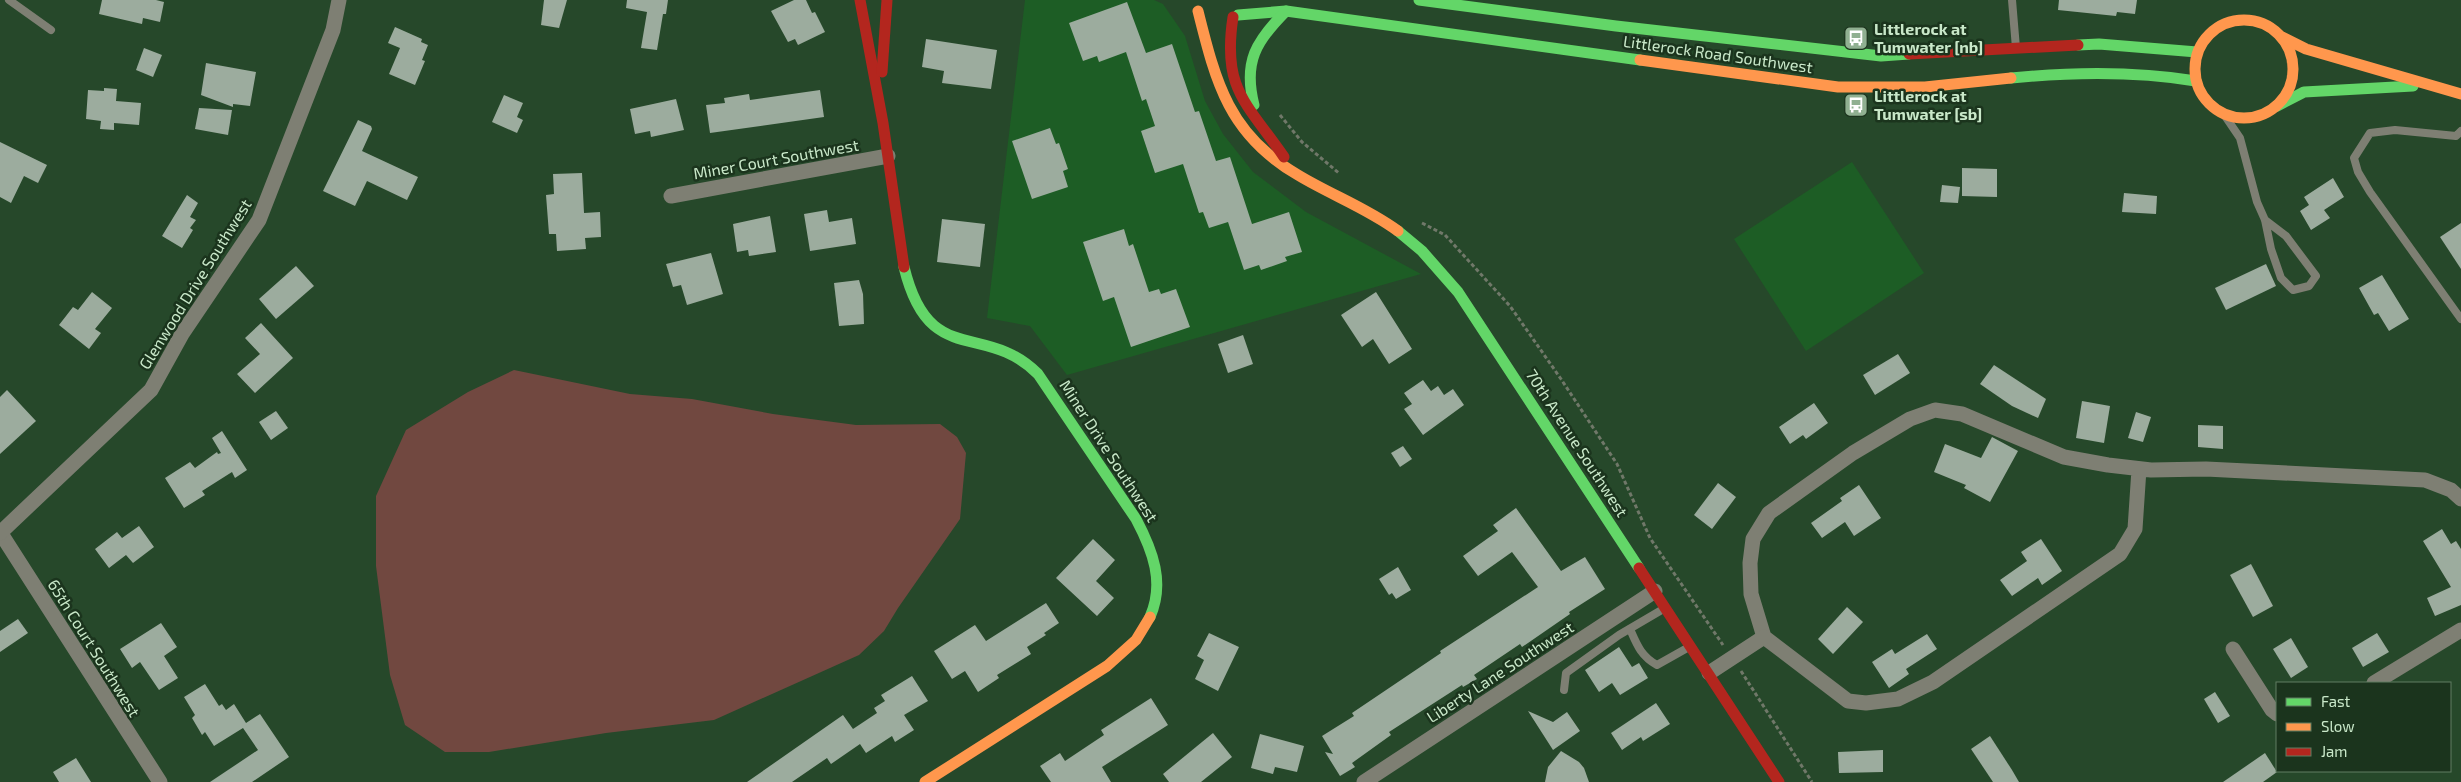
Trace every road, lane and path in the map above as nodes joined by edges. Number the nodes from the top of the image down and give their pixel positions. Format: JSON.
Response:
{"nodes":[{"id":1,"x":9,"y":0,"type":"edge"},
{"id":2,"x":339,"y":0,"type":"edge"},
{"id":3,"x":860,"y":0,"type":"edge"},
{"id":4,"x":887,"y":0,"type":"edge"},
{"id":5,"x":1254,"y":0,"type":"edge"},
{"id":6,"x":1419,"y":0,"type":"edge"},
{"id":7,"x":2012,"y":0,"type":"edge"},
{"id":8,"x":1189,"y":3,"type":"dead end"},
{"id":9,"x":1477,"y":4,"type":"edge"},
{"id":10,"x":1286,"y":11,"type":"junction"},
{"id":11,"x":1198,"y":12,"type":"junction"},
{"id":12,"x":1235,"y":16,"type":"junction"},
{"id":13,"x":1209,"y":17,"type":"dead end"},
{"id":14,"x":1221,"y":19,"type":"dead end"},
{"id":15,"x":51,"y":30,"type":"dead end"},
{"id":16,"x":2282,"y":37,"type":"junction"},
{"id":17,"x":2016,"y":48,"type":"junction"},
{"id":18,"x":2197,"y":52,"type":"junction"},
{"id":19,"x":2196,"y":82,"type":"junction"},
{"id":20,"x":2426,"y":85,"type":"junction"},
{"id":21,"x":2461,"y":94,"type":"edge"},
{"id":22,"x":880,"y":100,"type":"junction"},
{"id":23,"x":2273,"y":109,"type":"junction"},
{"id":24,"x":2223,"y":113,"type":"junction"},
{"id":25,"x":1259,"y":119,"type":"junction"},
{"id":26,"x":2461,"y":132,"type":"edge"},
{"id":27,"x":888,"y":156,"type":"junction"},
{"id":28,"x":1296,"y":174,"type":"junction"},
{"id":29,"x":671,"y":196,"type":"dead end"},
{"id":30,"x":2266,"y":220,"type":"junction"},
{"id":31,"x":2461,"y":319,"type":"edge"},
{"id":32,"x":2139,"y":469,"type":"junction"},
{"id":33,"x":2461,"y":499,"type":"edge"},
{"id":34,"x":0,"y":533,"type":"edge"},
{"id":35,"x":1655,"y":591,"type":"junction"},
{"id":36,"x":1666,"y":608,"type":"junction"},
{"id":37,"x":1630,"y":629,"type":"junction"},
{"id":38,"x":2461,"y":630,"type":"edge"},
{"id":39,"x":1764,"y":637,"type":"junction"},
{"id":40,"x":1691,"y":646,"type":"junction"},
{"id":41,"x":2233,"y":649,"type":"dead end"},
{"id":42,"x":1709,"y":673,"type":"junction"},
{"id":43,"x":2376,"y":682,"type":"edge"},
{"id":44,"x":1564,"y":690,"type":"dead end"},
{"id":45,"x":2276,"y":713,"type":"edge"},
{"id":46,"x":160,"y":782,"type":"edge"},
{"id":47,"x":925,"y":782,"type":"edge"},
{"id":48,"x":1364,"y":782,"type":"edge"},
{"id":49,"x":1779,"y":782,"type":"edge"}],
"edges":[{"from":1,"to":15,"type":"lane"},
{"from":2,"to":34,"type":"street","name":"Glenwood Drive Southwest"},
{"from":3,"to":22,"type":"street","name":"Miner Drive Southwest"},
{"from":4,"to":22,"type":"street","name":"Miner Drive Southwest"},
{"from":5,"to":12,"type":"street"},
{"from":6,"to":9,"type":"street"},
{"from":7,"to":17,"type":"lane"},
{"from":8,"to":11,"type":"street"},
{"from":9,"to":17,"type":"street"},
{"from":10,"to":12,"type":"street","name":"Littlerock Road Southwest"},
{"from":10,"to":19,"type":"street","name":"Littlerock Road Southwest"},
{"from":10,"to":25,"type":"street"},
{"from":11,"to":13,"type":"street"},
{"from":11,"to":28,"type":"street","name":"70th Avenue Southwest"},
{"from":12,"to":14,"type":"street","name":"Littlerock Road Southwest"},
{"from":12,"to":25,"type":"street","name":"70th Avenue Southwest"},
{"from":16,"to":18,"type":"street"},
{"from":16,"to":20,"type":"street"},
{"from":16,"to":23,"type":"street"},
{"from":17,"to":18,"type":"street"},
{"from":18,"to":19,"type":"street"},
{"from":19,"to":24,"type":"street"},
{"from":20,"to":21,"type":"street"},
{"from":20,"to":23,"type":"street"},
{"from":22,"to":27,"type":"street","name":"Miner Drive Southwest"},
{"from":23,"to":24,"type":"street"},
{"from":24,"to":30,"type":"lane"},
{"from":25,"to":28,"type":"street","name":"70th Avenue Southwest"},
{"from":26,"to":31,"type":"lane"},
{"from":27,"to":29,"type":"street","name":"Miner Court Southwest"},
{"from":27,"to":47,"type":"street","name":"Miner Drive Southwest"},
{"from":28,"to":35,"type":"street","name":"70th Avenue Southwest"},
{"from":30,"to":30,"type":"lane"},
{"from":32,"to":33,"type":"street"},
{"from":32,"to":39,"type":"street"},
{"from":32,"to":39,"type":"street"},
{"from":34,"to":46,"type":"street","name":"65th Court Southwest"},
{"from":35,"to":36,"type":"street","name":"70th Avenue Southwest"},
{"from":35,"to":48,"type":"street","name":"Liberty Lane Southwest"},
{"from":36,"to":37,"type":"lane"},
{"from":36,"to":40,"type":"street","name":"70th Avenue Southwest"},
{"from":37,"to":40,"type":"lane"},
{"from":37,"to":44,"type":"lane"},
{"from":38,"to":43,"type":"street"},
{"from":39,"to":42,"type":"street"},
{"from":40,"to":42,"type":"street","name":"70th Avenue Southwest"},
{"from":41,"to":45,"type":"street"},
{"from":42,"to":49,"type":"street","name":"70th Avenue Southwest"}]}
